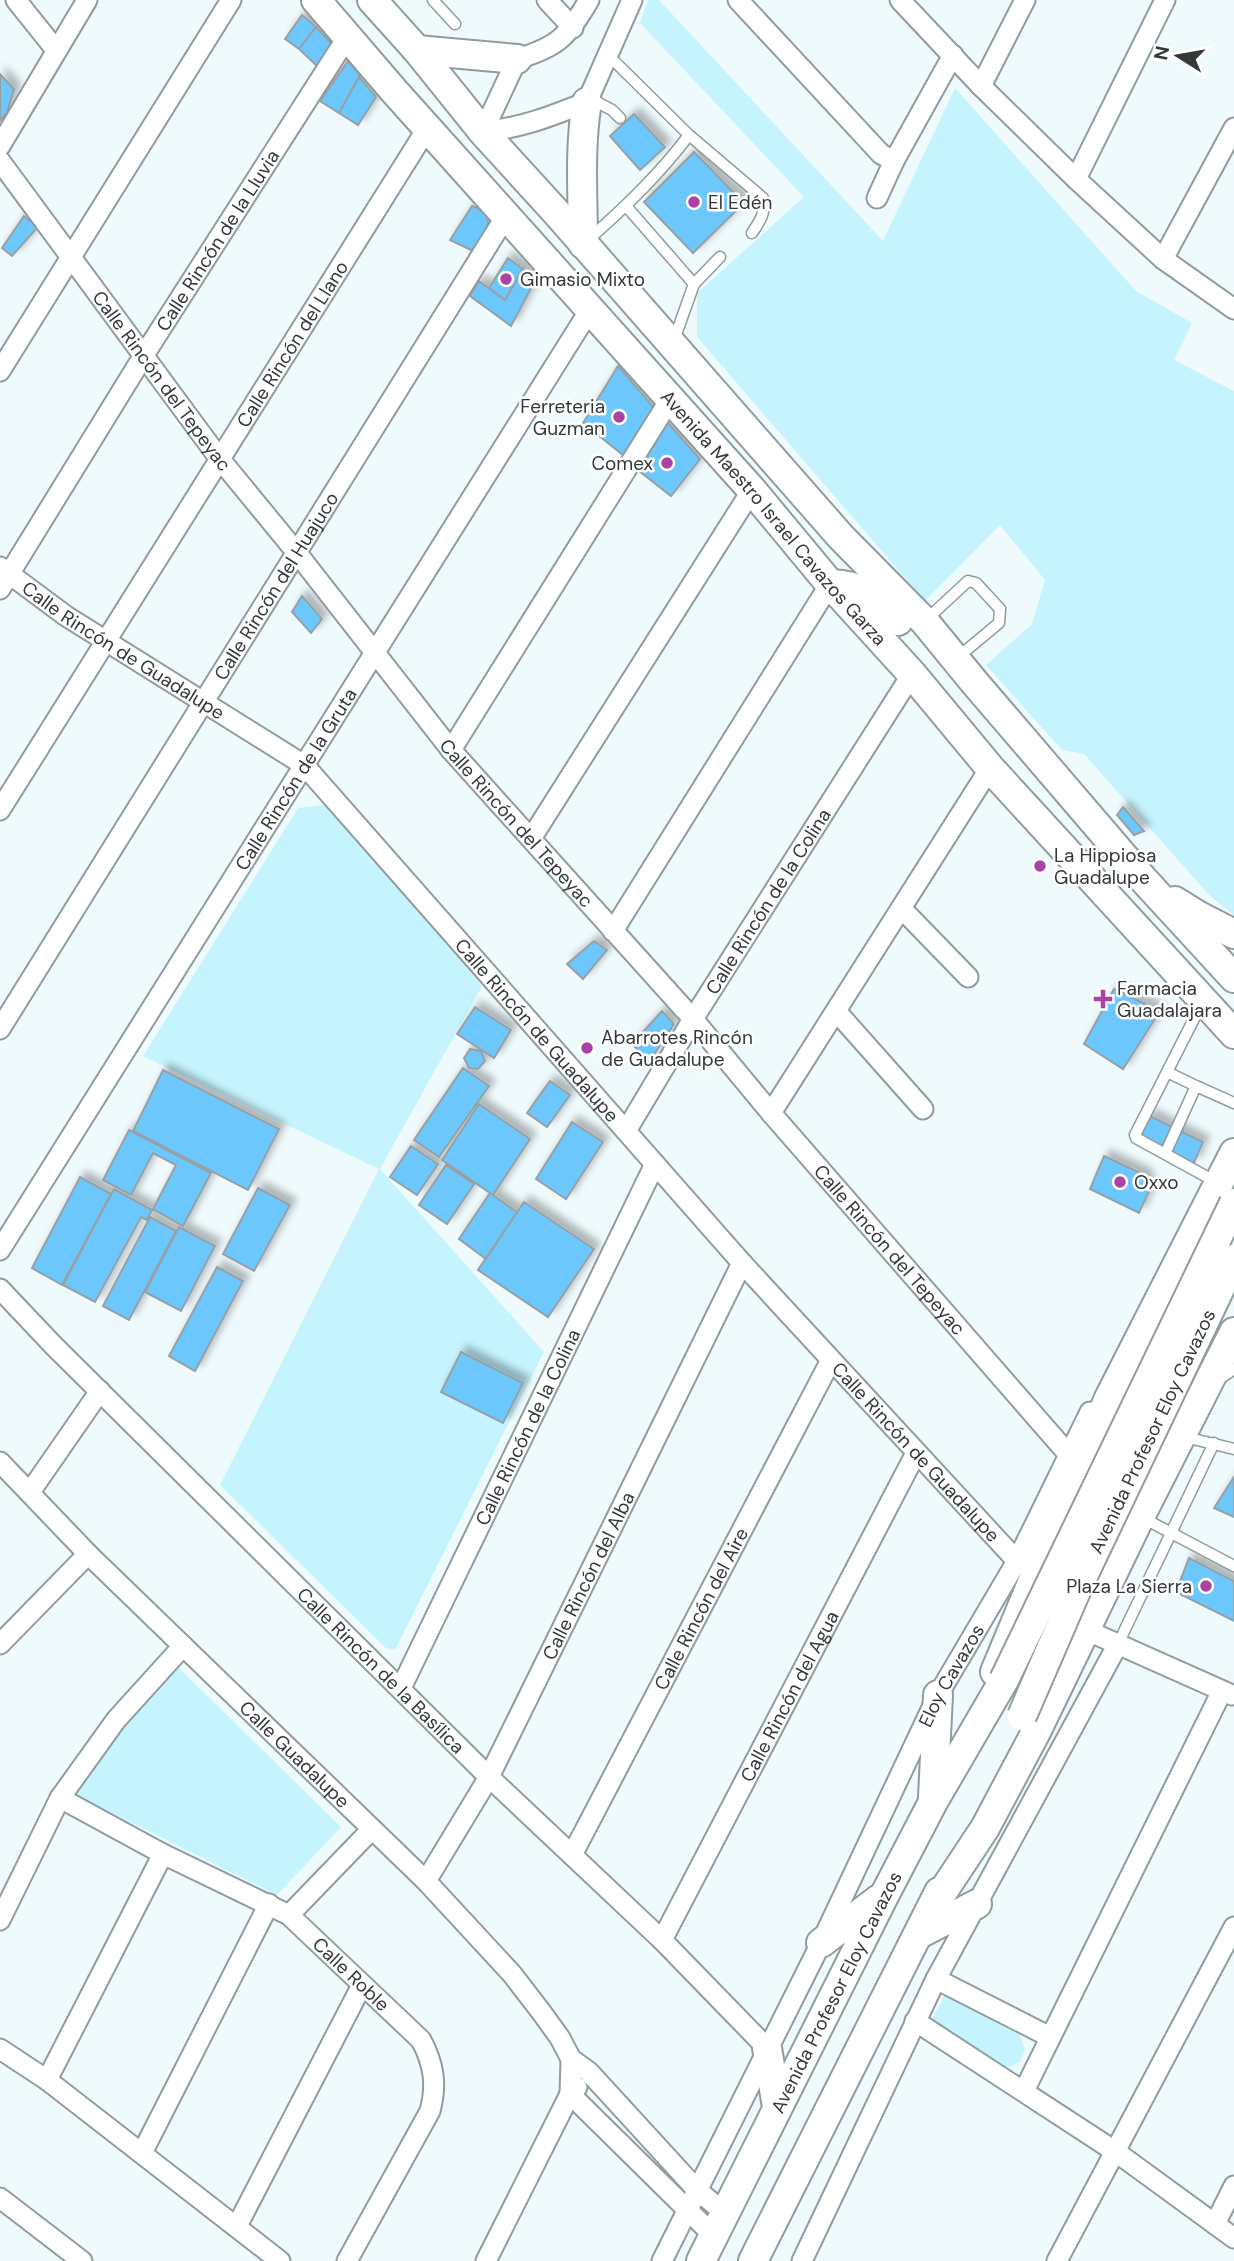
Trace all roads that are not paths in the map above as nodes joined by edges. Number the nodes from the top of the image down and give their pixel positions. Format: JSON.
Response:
{"nodes":[{"id":1,"x":16,"y":0,"type":"edge"},
{"id":2,"x":87,"y":0,"type":"edge"},
{"id":3,"x":231,"y":0,"type":"edge"},
{"id":4,"x":316,"y":0,"type":"edge"},
{"id":5,"x":372,"y":0,"type":"edge"},
{"id":6,"x":433,"y":0,"type":"edge"},
{"id":7,"x":547,"y":0,"type":"edge"},
{"id":8,"x":589,"y":0,"type":"edge"},
{"id":9,"x":632,"y":0,"type":"edge"},
{"id":10,"x":738,"y":0,"type":"edge"},
{"id":11,"x":900,"y":0,"type":"edge"},
{"id":12,"x":1025,"y":0,"type":"edge"},
{"id":13,"x":1165,"y":0,"type":"edge"},
{"id":14,"x":455,"y":23,"type":"dead end"},
{"id":15,"x":573,"y":28,"type":"junction"},
{"id":16,"x":348,"y":36,"type":"junction"},
{"id":17,"x":56,"y":50,"type":"junction"},
{"id":18,"x":417,"y":50,"type":"junction"},
{"id":19,"x":607,"y":54,"type":"junction"},
{"id":20,"x":953,"y":55,"type":"junction"},
{"id":21,"x":517,"y":59,"type":"junction"},
{"id":22,"x":981,"y":86,"type":"junction"},
{"id":23,"x":395,"y":92,"type":"junction"},
{"id":24,"x":588,"y":100,"type":"junction"},
{"id":25,"x":620,"y":118,"type":"dead end"},
{"id":26,"x":428,"y":127,"type":"junction"},
{"id":27,"x":1234,"y":128,"type":"edge"},
{"id":28,"x":483,"y":132,"type":"junction"},
{"id":29,"x":690,"y":135,"type":"junction"},
{"id":30,"x":0,"y":146,"type":"edge"},
{"id":31,"x":0,"y":161,"type":"edge"},
{"id":32,"x":894,"y":161,"type":"junction"},
{"id":33,"x":1076,"y":179,"type":"junction"},
{"id":34,"x":877,"y":198,"type":"dead end"},
{"id":35,"x":626,"y":206,"type":"junction"},
{"id":36,"x":506,"y":216,"type":"junction"},
{"id":37,"x":752,"y":233,"type":"dead end"},
{"id":38,"x":583,"y":244,"type":"junction"},
{"id":39,"x":70,"y":257,"type":"junction"},
{"id":40,"x":720,"y":257,"type":"dead end"},
{"id":41,"x":1163,"y":259,"type":"junction"},
{"id":42,"x":694,"y":284,"type":"junction"},
{"id":43,"x":591,"y":308,"type":"junction"},
{"id":44,"x":1234,"y":310,"type":"edge"},
{"id":45,"x":673,"y":344,"type":"junction"},
{"id":46,"x":144,"y":355,"type":"junction"},
{"id":47,"x":0,"y":371,"type":"edge"},
{"id":48,"x":671,"y":398,"type":"junction"},
{"id":49,"x":219,"y":458,"type":"junction"},
{"id":50,"x":752,"y":490,"type":"junction"},
{"id":51,"x":841,"y":537,"type":"junction"},
{"id":52,"x":297,"y":553,"type":"junction"},
{"id":53,"x":3,"y":577,"type":"edge"},
{"id":54,"x":830,"y":584,"type":"junction"},
{"id":55,"x":925,"y":622,"type":"junction"},
{"id":56,"x":105,"y":641,"type":"junction"},
{"id":57,"x":375,"y":654,"type":"junction"},
{"id":58,"x":957,"y":659,"type":"junction"},
{"id":59,"x":912,"y":674,"type":"junction"},
{"id":60,"x":975,"y":683,"type":"junction"},
{"id":61,"x":202,"y":702,"type":"junction"},
{"id":62,"x":451,"y":750,"type":"junction"},
{"id":63,"x":304,"y":765,"type":"junction"},
{"id":64,"x":990,"y":768,"type":"junction"},
{"id":65,"x":0,"y":810,"type":"edge"},
{"id":66,"x":532,"y":838,"type":"junction"},
{"id":67,"x":1143,"y":879,"type":"junction"},
{"id":68,"x":902,"y":909,"type":"junction"},
{"id":69,"x":613,"y":931,"type":"junction"},
{"id":70,"x":1234,"y":934,"type":"edge"},
{"id":71,"x":968,"y":977,"type":"dead end"},
{"id":72,"x":1234,"y":978,"type":"edge"},
{"id":73,"x":1204,"y":1000,"type":"junction"},
{"id":74,"x":836,"y":1012,"type":"junction"},
{"id":75,"x":693,"y":1019,"type":"junction"},
{"id":76,"x":0,"y":1029,"type":"edge"},
{"id":77,"x":1234,"y":1034,"type":"edge"},
{"id":78,"x":1167,"y":1072,"type":"junction"},
{"id":79,"x":1196,"y":1086,"type":"junction"},
{"id":80,"x":1234,"y":1103,"type":"edge"},
{"id":81,"x":923,"y":1108,"type":"dead end"},
{"id":82,"x":771,"y":1113,"type":"junction"},
{"id":83,"x":626,"y":1131,"type":"junction"},
{"id":84,"x":1234,"y":1153,"type":"edge"},
{"id":85,"x":1165,"y":1154,"type":"junction"},
{"id":86,"x":655,"y":1164,"type":"junction"},
{"id":87,"x":1226,"y":1193,"type":"edge"},
{"id":88,"x":1192,"y":1234,"type":"junction"},
{"id":89,"x":0,"y":1250,"type":"edge"},
{"id":90,"x":1234,"y":1259,"type":"edge"},
{"id":91,"x":741,"y":1263,"type":"junction"},
{"id":92,"x":1234,"y":1283,"type":"edge"},
{"id":93,"x":0,"y":1289,"type":"edge"},
{"id":94,"x":1155,"y":1308,"type":"junction"},
{"id":95,"x":1232,"y":1348,"type":"edge"},
{"id":96,"x":831,"y":1360,"type":"junction"},
{"id":97,"x":100,"y":1391,"type":"junction"},
{"id":98,"x":1181,"y":1436,"type":"junction"},
{"id":99,"x":1214,"y":1443,"type":"junction"},
{"id":100,"x":1234,"y":1448,"type":"edge"},
{"id":101,"x":916,"y":1453,"type":"junction"},
{"id":102,"x":1069,"y":1455,"type":"junction"},
{"id":103,"x":0,"y":1462,"type":"edge"},
{"id":104,"x":30,"y":1492,"type":"junction"},
{"id":105,"x":1140,"y":1517,"type":"junction"},
{"id":106,"x":1171,"y":1533,"type":"junction"},
{"id":107,"x":88,"y":1554,"type":"junction"},
{"id":108,"x":1017,"y":1561,"type":"junction"},
{"id":109,"x":1234,"y":1566,"type":"edge"},
{"id":110,"x":1086,"y":1630,"type":"junction"},
{"id":111,"x":0,"y":1644,"type":"edge"},
{"id":112,"x":1118,"y":1644,"type":"junction"},
{"id":113,"x":183,"y":1646,"type":"junction"},
{"id":114,"x":401,"y":1688,"type":"junction"},
{"id":115,"x":1228,"y":1693,"type":"edge"},
{"id":116,"x":938,"y":1695,"type":"junction"},
{"id":117,"x":978,"y":1727,"type":"junction"},
{"id":118,"x":489,"y":1777,"type":"junction"},
{"id":119,"x":60,"y":1798,"type":"junction"},
{"id":120,"x":933,"y":1802,"type":"junction"},
{"id":121,"x":372,"y":1829,"type":"junction"},
{"id":122,"x":163,"y":1854,"type":"junction"},
{"id":123,"x":572,"y":1855,"type":"junction"},
{"id":124,"x":426,"y":1881,"type":"junction"},
{"id":125,"x":884,"y":1896,"type":"junction"},
{"id":126,"x":268,"y":1904,"type":"junction"},
{"id":127,"x":977,"y":1904,"type":"junction"},
{"id":128,"x":932,"y":1908,"type":"junction"},
{"id":129,"x":289,"y":1915,"type":"junction"},
{"id":130,"x":0,"y":1920,"type":"edge"},
{"id":131,"x":1234,"y":1927,"type":"edge"},
{"id":132,"x":919,"y":1934,"type":"junction"},
{"id":133,"x":662,"y":1940,"type":"junction"},
{"id":134,"x":821,"y":1943,"type":"junction"},
{"id":135,"x":936,"y":1979,"type":"junction"},
{"id":136,"x":362,"y":1985,"type":"junction"},
{"id":137,"x":915,"y":2021,"type":"junction"},
{"id":138,"x":1050,"y":2037,"type":"junction"},
{"id":139,"x":767,"y":2048,"type":"junction"},
{"id":140,"x":0,"y":2049,"type":"edge"},
{"id":141,"x":571,"y":2059,"type":"junction"},
{"id":142,"x":589,"y":2073,"type":"junction"},
{"id":143,"x":47,"y":2080,"type":"junction"},
{"id":144,"x":1024,"y":2091,"type":"junction"},
{"id":145,"x":570,"y":2095,"type":"junction"},
{"id":146,"x":777,"y":2107,"type":"junction"},
{"id":147,"x":1116,"y":2152,"type":"junction"},
{"id":148,"x":142,"y":2153,"type":"junction"},
{"id":149,"x":1234,"y":2186,"type":"edge"},
{"id":150,"x":698,"y":2191,"type":"junction"},
{"id":151,"x":0,"y":2198,"type":"edge"},
{"id":152,"x":688,"y":2209,"type":"junction"},
{"id":153,"x":719,"y":2224,"type":"junction"},
{"id":154,"x":1215,"y":2224,"type":"junction"},
{"id":155,"x":237,"y":2226,"type":"junction"},
{"id":156,"x":1234,"y":2238,"type":"edge"},
{"id":157,"x":82,"y":2261,"type":"edge"},
{"id":158,"x":280,"y":2261,"type":"edge"},
{"id":159,"x":347,"y":2261,"type":"edge"},
{"id":160,"x":486,"y":2261,"type":"edge"},
{"id":161,"x":662,"y":2261,"type":"edge"},
{"id":162,"x":701,"y":2261,"type":"edge"},
{"id":163,"x":753,"y":2261,"type":"edge"},
{"id":164,"x":802,"y":2261,"type":"edge"},
{"id":165,"x":1057,"y":2261,"type":"edge"}],
"edges":[{"from":1,"to":17,"type":"street"},
{"from":2,"to":17,"type":"street"},
{"from":3,"to":39,"type":"street"},
{"from":4,"to":16,"type":"main road","name":"Avenida Maestro Israel Cavazos Garza"},
{"from":5,"to":18,"type":"main road","name":"Avenida Maestro Israel Cavazos Garza"},
{"from":6,"to":14,"type":"lane"},
{"from":7,"to":15,"type":"street"},
{"from":8,"to":15,"type":"street"},
{"from":9,"to":19,"type":"street"},
{"from":10,"to":32,"type":"street"},
{"from":11,"to":20,"type":"street"},
{"from":12,"to":22,"type":"street"},
{"from":13,"to":33,"type":"street"},
{"from":15,"to":21,"type":"street"},
{"from":16,"to":23,"type":"main road","name":"Avenida Maestro Israel Cavazos Garza"},
{"from":16,"to":46,"type":"street","name":"Calle Rincón de la Lluvia"},
{"from":17,"to":30,"type":"street"},
{"from":18,"to":21,"type":"main road"},
{"from":18,"to":28,"type":"main road","name":"Avenida Maestro Israel Cavazos Garza"},
{"from":19,"to":24,"type":"street"},
{"from":19,"to":29,"type":"lane"},
{"from":20,"to":22,"type":"street"},
{"from":20,"to":32,"type":"street"},
{"from":21,"to":28,"type":"street"},
{"from":22,"to":33,"type":"street"},
{"from":23,"to":26,"type":"main road","name":"Avenida Maestro Israel Cavazos Garza"},
{"from":23,"to":28,"type":"main road"},
{"from":24,"to":25,"type":"lane"},
{"from":24,"to":28,"type":"street"},
{"from":24,"to":38,"type":"main road"},
{"from":26,"to":36,"type":"main road","name":"Avenida Maestro Israel Cavazos Garza"},
{"from":26,"to":49,"type":"street","name":"Calle Rincón del Llano"},
{"from":27,"to":41,"type":"street"},
{"from":28,"to":36,"type":"main road"},
{"from":28,"to":38,"type":"main road","name":"Avenida Maestro Israel Cavazos Garza"},
{"from":29,"to":35,"type":"lane"},
{"from":29,"to":37,"type":"lane"},
{"from":31,"to":39,"type":"street","name":"Calle Rincón del Tepeyac"},
{"from":32,"to":34,"type":"street"},
{"from":33,"to":41,"type":"street"},
{"from":35,"to":38,"type":"lane"},
{"from":35,"to":42,"type":"lane"},
{"from":36,"to":43,"type":"main road","name":"Avenida Maestro Israel Cavazos Garza"},
{"from":36,"to":52,"type":"street","name":"Calle Rincón del Huajuco"},
{"from":38,"to":45,"type":"main road","name":"Avenida Maestro Israel Cavazos Garza"},
{"from":39,"to":46,"type":"street","name":"Calle Rincón del Tepeyac"},
{"from":39,"to":47,"type":"street"},
{"from":40,"to":42,"type":"lane"},
{"from":41,"to":44,"type":"street"},
{"from":42,"to":45,"type":"lane"},
{"from":43,"to":48,"type":"main road","name":"Avenida Maestro Israel Cavazos Garza"},
{"from":43,"to":57,"type":"street","name":"Calle Rincón de la Gruta"},
{"from":45,"to":51,"type":"main road","name":"Avenida Maestro Israel Cavazos Garza"},
{"from":46,"to":49,"type":"street","name":"Calle Rincón del Tepeyac"},
{"from":46,"to":53,"type":"street","name":"Calle Rincón de la Lluvia"},
{"from":48,"to":50,"type":"main road","name":"Avenida Maestro Israel Cavazos Garza"},
{"from":48,"to":62,"type":"street"},
{"from":49,"to":52,"type":"street","name":"Calle Rincón del Tepeyac"},
{"from":49,"to":56,"type":"street","name":"Calle Rincón del Llano"},
{"from":50,"to":51,"type":"main road"},
{"from":50,"to":54,"type":"main road","name":"Avenida Maestro Israel Cavazos Garza"},
{"from":50,"to":66,"type":"street"},
{"from":51,"to":55,"type":"main road","name":"Avenida Maestro Israel Cavazos Garza"},
{"from":52,"to":57,"type":"street","name":"Calle Rincón del Tepeyac"},
{"from":52,"to":61,"type":"street","name":"Calle Rincón del Huajuco"},
{"from":53,"to":56,"type":"street","name":"Calle Rincón de Guadalupe"},
{"from":54,"to":59,"type":"main road","name":"Avenida Maestro Israel Cavazos Garza"},
{"from":54,"to":60,"type":"main road"},
{"from":54,"to":69,"type":"street"},
{"from":55,"to":58,"type":"main road","name":"Avenida Maestro Israel Cavazos Garza"},
{"from":55,"to":58,"type":"lane"},
{"from":56,"to":61,"type":"street","name":"Calle Rincón de Guadalupe"},
{"from":56,"to":65,"type":"street","name":"Calle Rincón del Llano"},
{"from":57,"to":62,"type":"street","name":"Calle Rincón del Tepeyac"},
{"from":57,"to":63,"type":"street","name":"Calle Rincón de la Gruta"},
{"from":58,"to":60,"type":"main road","name":"Avenida Maestro Israel Cavazos Garza"},
{"from":59,"to":64,"type":"main road","name":"Avenida Maestro Israel Cavazos Garza"},
{"from":59,"to":75,"type":"street","name":"Calle Rincón de la Colina"},
{"from":60,"to":67,"type":"main road","name":"Avenida Maestro Israel Cavazos Garza"},
{"from":61,"to":63,"type":"street","name":"Calle Rincón de Guadalupe"},
{"from":61,"to":76,"type":"street","name":"Calle Rincón del Huajuco"},
{"from":62,"to":66,"type":"street","name":"Calle Rincón del Tepeyac"},
{"from":63,"to":83,"type":"street","name":"Calle Rincón de Guadalupe"},
{"from":63,"to":89,"type":"street","name":"Calle Rincón de la Gruta"},
{"from":64,"to":68,"type":"street"},
{"from":64,"to":73,"type":"main road","name":"Avenida Maestro Israel Cavazos Garza"},
{"from":66,"to":69,"type":"street","name":"Calle Rincón del Tepeyac"},
{"from":67,"to":70,"type":"main road"},
{"from":67,"to":72,"type":"main road","name":"Avenida Maestro Israel Cavazos Garza"},
{"from":68,"to":71,"type":"street"},
{"from":68,"to":74,"type":"street"},
{"from":69,"to":75,"type":"street","name":"Calle Rincón del Tepeyac"},
{"from":73,"to":77,"type":"main road","name":"Avenida Maestro Israel Cavazos Garza"},
{"from":73,"to":78,"type":"lane"},
{"from":74,"to":81,"type":"street"},
{"from":74,"to":82,"type":"street"},
{"from":75,"to":82,"type":"street","name":"Calle Rincón del Tepeyac"},
{"from":75,"to":83,"type":"street","name":"Calle Rincón de la Colina"},
{"from":78,"to":79,"type":"lane"},
{"from":78,"to":85,"type":"lane"},
{"from":79,"to":80,"type":"lane"},
{"from":79,"to":85,"type":"lane"},
{"from":82,"to":102,"type":"street","name":"Calle Rincón del Tepeyac"},
{"from":83,"to":86,"type":"street","name":"Calle Rincón de Guadalupe"},
{"from":84,"to":87,"type":"main road","name":"Avenida Profesor Eloy Cavazos"},
{"from":85,"to":87,"type":"lane"},
{"from":86,"to":91,"type":"street","name":"Calle Rincón de Guadalupe"},
{"from":86,"to":114,"type":"street","name":"Calle Rincón de la Colina"},
{"from":87,"to":88,"type":"main road","name":"Avenida Profesor Eloy Cavazos"},
{"from":87,"to":117,"type":"main road","name":"Avenida Profesor Eloy Cavazos","bridge":true},
{"from":88,"to":92,"type":"main road"},
{"from":88,"to":94,"type":"main road","name":"Avenida Profesor Eloy Cavazos"},
{"from":90,"to":128,"type":"main road","name":"Avenida Profesor Eloy Cavazos","bridge":true},
{"from":91,"to":96,"type":"street","name":"Calle Rincón de Guadalupe"},
{"from":91,"to":118,"type":"street","name":"Calle Rincón del Alba"},
{"from":93,"to":97,"type":"street","name":"Calle Rincón de la Basílica"},
{"from":94,"to":95,"type":"main road"},
{"from":94,"to":102,"type":"street","name":"Eloy Cavazos"},
{"from":94,"to":117,"type":"main road","name":"Avenida Profesor Eloy Cavazos"},
{"from":95,"to":98,"type":"main road","name":"Avenida Profesor Eloy Cavazos"},
{"from":96,"to":101,"type":"street","name":"Calle Rincón de Guadalupe"},
{"from":96,"to":123,"type":"street","name":"Calle Rincón del Aire"},
{"from":97,"to":104,"type":"street"},
{"from":97,"to":114,"type":"street","name":"Calle Rincón de la Basílica"},
{"from":98,"to":99,"type":"lane"},
{"from":98,"to":105,"type":"main road","name":"Avenida Profesor Eloy Cavazos"},
{"from":99,"to":100,"type":"lane"},
{"from":99,"to":106,"type":"lane"},
{"from":101,"to":108,"type":"street","name":"Calle Rincón de Guadalupe"},
{"from":101,"to":133,"type":"street","name":"Calle Rincón del Agua"},
{"from":102,"to":108,"type":"street","name":"Eloy Cavazos"},
{"from":103,"to":104,"type":"street","name":"Calle Guadalupe"},
{"from":104,"to":107,"type":"street","name":"Calle Guadalupe"},
{"from":105,"to":106,"type":"lane"},
{"from":105,"to":110,"type":"main road","name":"Avenida Profesor Eloy Cavazos"},
{"from":106,"to":109,"type":"lane"},
{"from":106,"to":112,"type":"lane"},
{"from":107,"to":111,"type":"street"},
{"from":107,"to":113,"type":"street","name":"Calle Guadalupe"},
{"from":108,"to":116,"type":"street","name":"Eloy Cavazos"},
{"from":110,"to":112,"type":"street"},
{"from":110,"to":128,"type":"main road","name":"Avenida Profesor Eloy Cavazos"},
{"from":112,"to":115,"type":"street"},
{"from":112,"to":127,"type":"street"},
{"from":113,"to":119,"type":"street"},
{"from":113,"to":121,"type":"street","name":"Calle Guadalupe"},
{"from":114,"to":118,"type":"street","name":"Calle Rincón de la Basílica"},
{"from":115,"to":138,"type":"street"},
{"from":116,"to":120,"type":"main road"},
{"from":116,"to":134,"type":"street","name":"Eloy Cavazos"},
{"from":117,"to":120,"type":"main road","name":"Avenida Profesor Eloy Cavazos"},
{"from":118,"to":123,"type":"street","name":"Calle Rincón de la Basílica"},
{"from":118,"to":124,"type":"street","name":"Calle Rincón del Alba"},
{"from":119,"to":122,"type":"street","name":"Calle Roble"},
{"from":119,"to":130,"type":"street"},
{"from":120,"to":125,"type":"main road","name":"Avenida Profesor Eloy Cavazos"},
{"from":121,"to":124,"type":"street","name":"Calle Guadalupe"},
{"from":121,"to":129,"type":"street"},
{"from":122,"to":126,"type":"street","name":"Calle Roble"},
{"from":122,"to":143,"type":"street"},
{"from":123,"to":133,"type":"street","name":"Calle Rincón de la Basílica"},
{"from":124,"to":141,"type":"street","name":"Calle Guadalupe"},
{"from":125,"to":134,"type":"main road"},
{"from":125,"to":146,"type":"main road","name":"Avenida Profesor Eloy Cavazos"},
{"from":126,"to":129,"type":"street","name":"Calle Roble"},
{"from":126,"to":148,"type":"street"},
{"from":127,"to":132,"type":"main road"},
{"from":127,"to":135,"type":"street"},
{"from":128,"to":132,"type":"main road","name":"Avenida Profesor Eloy Cavazos"},
{"from":129,"to":136,"type":"street","name":"Calle Roble"},
{"from":131,"to":147,"type":"street"},
{"from":132,"to":163,"type":"main road","name":"Avenida Profesor Eloy Cavazos"},
{"from":133,"to":139,"type":"street","name":"Calle Rincón de la Basílica"},
{"from":134,"to":139,"type":"street","name":"Eloy Cavazos"},
{"from":135,"to":137,"type":"street"},
{"from":135,"to":138,"type":"street"},
{"from":136,"to":155,"type":"street"},
{"from":136,"to":159,"type":"street","name":"Calle Roble"},
{"from":137,"to":144,"type":"street"},
{"from":137,"to":164,"type":"street"},
{"from":138,"to":144,"type":"street"},
{"from":139,"to":146,"type":"main road"},
{"from":139,"to":150,"type":"street","name":"Eloy Cavazos"},
{"from":140,"to":143,"type":"street"},
{"from":141,"to":142,"type":"street","name":"Calle Guadalupe"},
{"from":141,"to":145,"type":"street"},
{"from":142,"to":145,"type":"street"},
{"from":142,"to":150,"type":"street","name":"Calle Guadalupe"},
{"from":143,"to":148,"type":"street"},
{"from":144,"to":147,"type":"street"},
{"from":145,"to":152,"type":"street"},
{"from":145,"to":160,"type":"street"},
{"from":146,"to":153,"type":"main road","name":"Avenida Profesor Eloy Cavazos"},
{"from":147,"to":154,"type":"street"},
{"from":147,"to":165,"type":"street"},
{"from":148,"to":155,"type":"street"},
{"from":149,"to":154,"type":"street"},
{"from":150,"to":152,"type":"street","name":"Eloy Cavazos"},
{"from":150,"to":153,"type":"street","name":"Calle Guadalupe"},
{"from":151,"to":157,"type":"street"},
{"from":152,"to":153,"type":"street"},
{"from":152,"to":161,"type":"street","name":"Eloy Cavazos"},
{"from":153,"to":162,"type":"main road","name":"Avenida Profesor Eloy Cavazos"},
{"from":154,"to":156,"type":"street"},
{"from":155,"to":158,"type":"street"}]}
